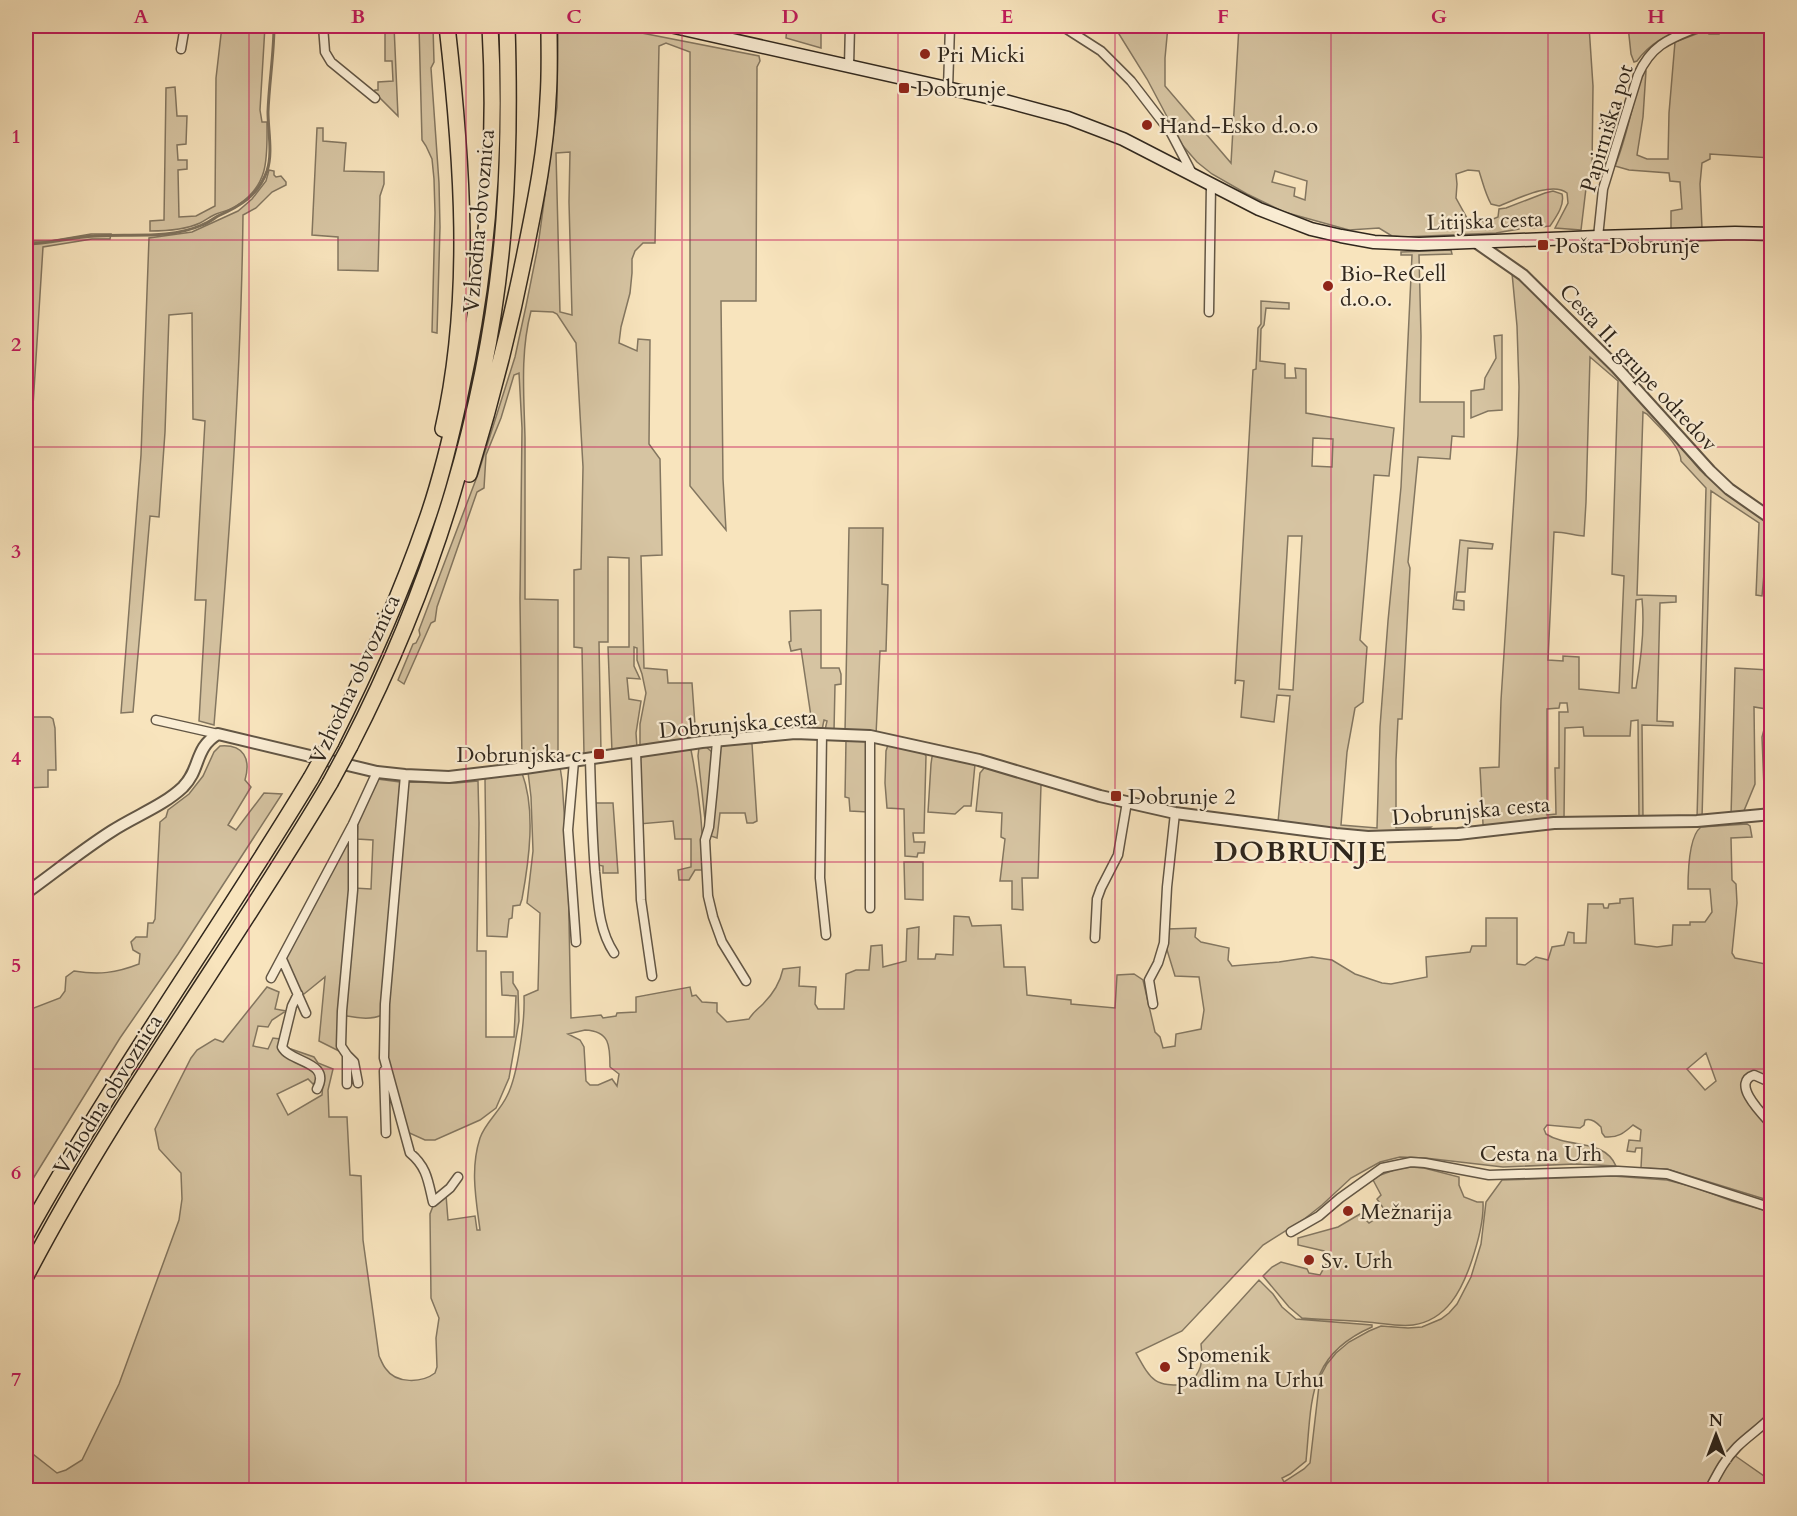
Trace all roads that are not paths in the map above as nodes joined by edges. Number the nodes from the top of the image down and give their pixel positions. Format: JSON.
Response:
{"nodes":[{"id":1,"x":184,"y":26,"type":"edge"},
{"id":2,"x":323,"y":26,"type":"edge"},
{"id":3,"x":447,"y":26,"type":"edge"},
{"id":4,"x":490,"y":26,"type":"edge"},
{"id":5,"x":507,"y":26,"type":"edge"},
{"id":6,"x":549,"y":26,"type":"edge"},
{"id":7,"x":670,"y":26,"type":"edge"},
{"id":8,"x":850,"y":26,"type":"edge"},
{"id":9,"x":950,"y":26,"type":"edge"},
{"id":10,"x":1062,"y":26,"type":"edge"},
{"id":11,"x":1701,"y":26,"type":"edge"},
{"id":12,"x":181,"y":49,"type":"dead end"},
{"id":13,"x":849,"y":66,"type":"junction"},
{"id":14,"x":948,"y":89,"type":"junction"},
{"id":15,"x":375,"y":98,"type":"dead end"},
{"id":16,"x":1192,"y":175,"type":"junction"},
{"id":17,"x":1211,"y":185,"type":"junction"},
{"id":18,"x":1772,"y":234,"type":"edge"},
{"id":19,"x":1598,"y":237,"type":"junction"},
{"id":20,"x":1478,"y":243,"type":"junction"},
{"id":21,"x":1209,"y":312,"type":"dead end"},
{"id":22,"x":1772,"y":519,"type":"edge"},
{"id":23,"x":427,"y":521,"type":"junction"},
{"id":24,"x":443,"y":524,"type":"junction"},
{"id":25,"x":156,"y":720,"type":"dead end"},
{"id":26,"x":822,"y":733,"type":"junction"},
{"id":27,"x":218,"y":734,"type":"junction"},
{"id":28,"x":870,"y":736,"type":"junction"},
{"id":29,"x":717,"y":741,"type":"junction"},
{"id":30,"x":636,"y":752,"type":"junction"},
{"id":31,"x":590,"y":759,"type":"junction"},
{"id":32,"x":574,"y":761,"type":"junction"},
{"id":33,"x":377,"y":772,"type":"junction"},
{"id":34,"x":405,"y":775,"type":"junction"},
{"id":35,"x":1127,"y":802,"type":"junction"},
{"id":36,"x":1175,"y":813,"type":"junction"},
{"id":37,"x":1772,"y":814,"type":"edge"},
{"id":38,"x":353,"y":824,"type":"junction"},
{"id":39,"x":26,"y":893,"type":"edge"},
{"id":40,"x":870,"y":908,"type":"dead end"},
{"id":41,"x":826,"y":935,"type":"dead end"},
{"id":42,"x":1095,"y":938,"type":"dead end"},
{"id":43,"x":576,"y":942,"type":"dead end"},
{"id":44,"x":614,"y":952,"type":"dead end"},
{"id":45,"x":282,"y":959,"type":"junction"},
{"id":46,"x":652,"y":976,"type":"dead end"},
{"id":47,"x":271,"y":978,"type":"dead end"},
{"id":48,"x":746,"y":981,"type":"dead end"},
{"id":49,"x":298,"y":994,"type":"junction"},
{"id":50,"x":1153,"y":1004,"type":"dead end"},
{"id":51,"x":306,"y":1013,"type":"dead end"},
{"id":52,"x":347,"y":1055,"type":"junction"},
{"id":53,"x":384,"y":1058,"type":"junction"},
{"id":54,"x":358,"y":1083,"type":"dead end"},
{"id":55,"x":1772,"y":1083,"type":"edge"},
{"id":56,"x":347,"y":1084,"type":"dead end"},
{"id":57,"x":317,"y":1089,"type":"dead end"},
{"id":58,"x":1772,"y":1125,"type":"edge"},
{"id":59,"x":386,"y":1133,"type":"dead end"},
{"id":60,"x":458,"y":1177,"type":"dead end"},
{"id":61,"x":1772,"y":1208,"type":"edge"},
{"id":62,"x":1291,"y":1232,"type":"dead end"},
{"id":63,"x":26,"y":1235,"type":"edge"},
{"id":64,"x":26,"y":1276,"type":"edge"},
{"id":65,"x":1772,"y":1416,"type":"edge"},
{"id":66,"x":1709,"y":1491,"type":"edge"}],
"edges":[{"from":1,"to":12,"type":"street"},
{"from":2,"to":15,"type":"street"},
{"from":3,"to":23,"type":"highway"},
{"from":4,"to":23,"type":"highway","name":"Vzhodna obvoznica"},
{"from":5,"to":24,"type":"highway","name":"Vzhodna obvoznica"},
{"from":6,"to":24,"type":"highway"},
{"from":7,"to":13,"type":"main road","name":"Litijska cesta"},
{"from":8,"to":13,"type":"street"},
{"from":9,"to":14,"type":"street"},
{"from":10,"to":16,"type":"street"},
{"from":11,"to":19,"type":"street","name":"Papirniška pot"},
{"from":13,"to":14,"type":"main road","name":"Litijska cesta"},
{"from":14,"to":16,"type":"main road","name":"Litijska cesta"},
{"from":16,"to":17,"type":"main road","name":"Litijska cesta"},
{"from":17,"to":20,"type":"main road","name":"Litijska cesta"},
{"from":17,"to":21,"type":"street"},
{"from":18,"to":19,"type":"main road","name":"Litijska cesta"},
{"from":19,"to":20,"type":"main road","name":"Litijska cesta"},
{"from":20,"to":22,"type":"street","name":"Cesta II. grupe odredov"},
{"from":23,"to":63,"type":"highway","name":"Vzhodna obvoznica","bridge":true},
{"from":24,"to":64,"type":"highway","name":"Vzhodna obvoznica","bridge":true},
{"from":25,"to":27,"type":"street"},
{"from":26,"to":28,"type":"street","name":"Dobrunjska cesta"},
{"from":26,"to":29,"type":"street","name":"Dobrunjska cesta"},
{"from":26,"to":41,"type":"street"},
{"from":27,"to":33,"type":"street","name":"Dobrunjska cesta"},
{"from":27,"to":39,"type":"street"},
{"from":28,"to":35,"type":"street","name":"Dobrunjska cesta"},
{"from":28,"to":40,"type":"street"},
{"from":29,"to":30,"type":"street","name":"Dobrunjska cesta"},
{"from":29,"to":48,"type":"street"},
{"from":30,"to":31,"type":"street","name":"Dobrunjska cesta"},
{"from":30,"to":46,"type":"street"},
{"from":31,"to":32,"type":"street","name":"Dobrunjska cesta"},
{"from":31,"to":44,"type":"street"},
{"from":32,"to":34,"type":"street","name":"Dobrunjska cesta"},
{"from":32,"to":43,"type":"street"},
{"from":33,"to":34,"type":"street","name":"Dobrunjska cesta"},
{"from":33,"to":38,"type":"street"},
{"from":34,"to":53,"type":"street"},
{"from":35,"to":36,"type":"street","name":"Dobrunjska cesta"},
{"from":35,"to":42,"type":"street"},
{"from":36,"to":37,"type":"street","name":"Dobrunjska cesta"},
{"from":36,"to":50,"type":"street"},
{"from":38,"to":45,"type":"street"},
{"from":38,"to":52,"type":"street"},
{"from":45,"to":47,"type":"street"},
{"from":45,"to":49,"type":"street"},
{"from":49,"to":51,"type":"street"},
{"from":49,"to":57,"type":"street"},
{"from":52,"to":54,"type":"street"},
{"from":52,"to":56,"type":"street"},
{"from":53,"to":59,"type":"street"},
{"from":53,"to":60,"type":"street"},
{"from":55,"to":58,"type":"street"},
{"from":61,"to":62,"type":"street","name":"Cesta na Urh"},
{"from":65,"to":66,"type":"street"}]}
